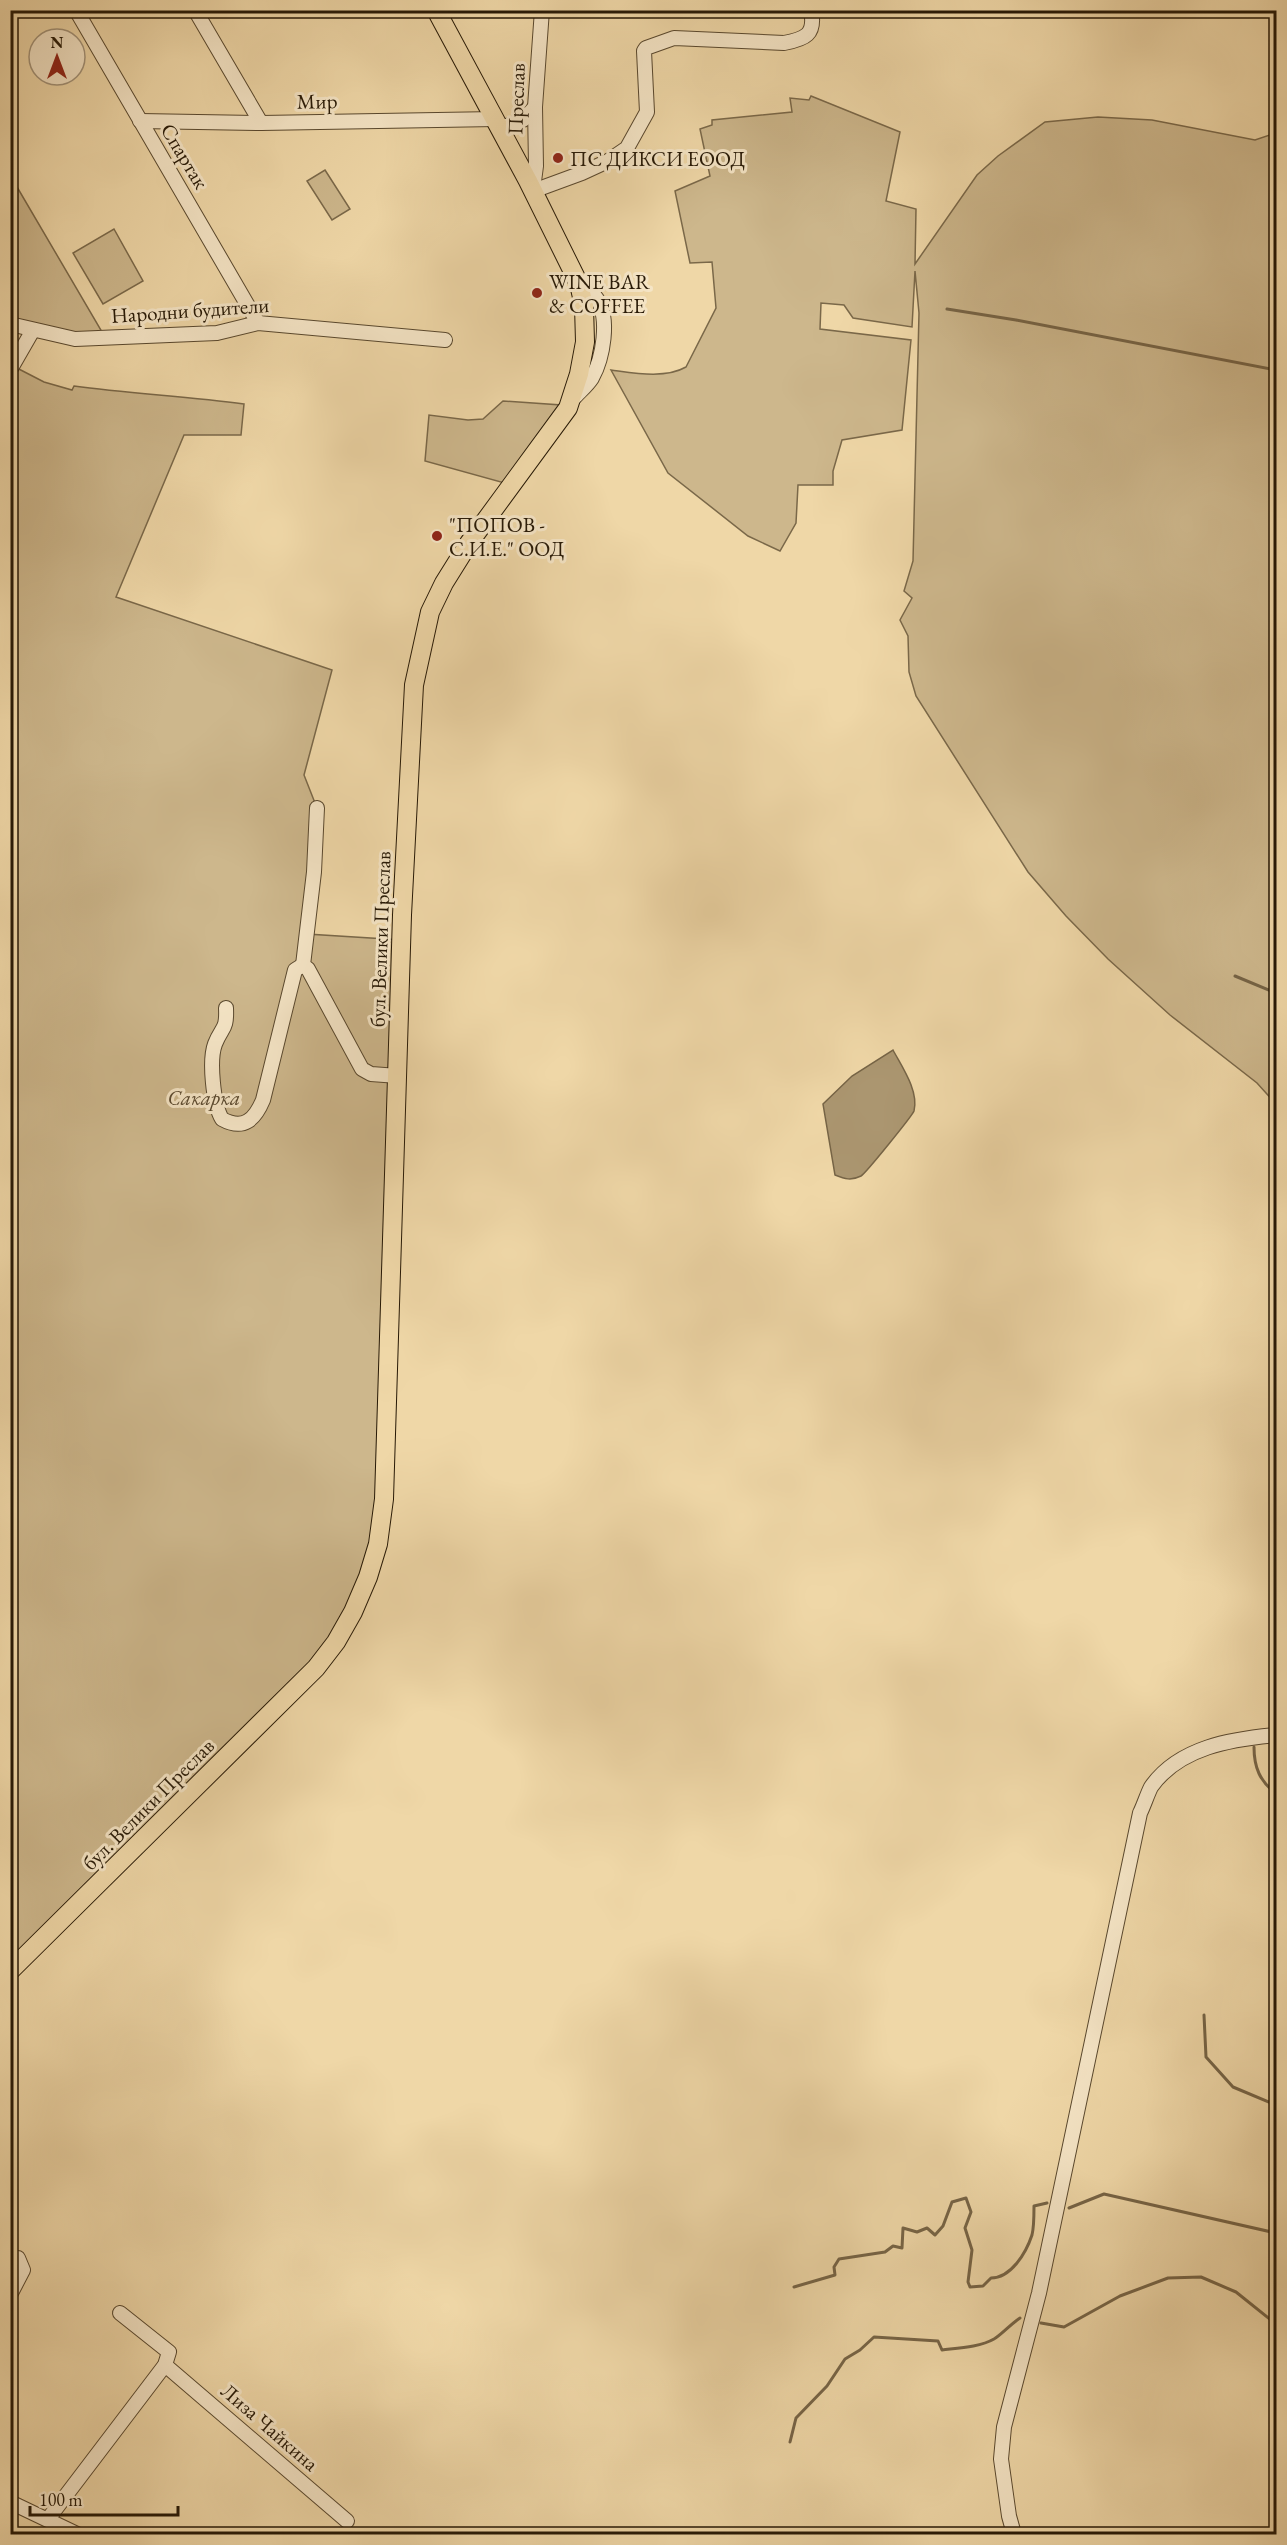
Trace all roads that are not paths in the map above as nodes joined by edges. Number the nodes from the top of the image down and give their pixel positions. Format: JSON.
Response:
{"nodes":[{"id":1,"x":76,"y":10,"type":"edge"},
{"id":2,"x":195,"y":10,"type":"edge"},
{"id":3,"x":436,"y":10,"type":"edge"},
{"id":4,"x":542,"y":10,"type":"edge"},
{"id":5,"x":812,"y":17,"type":"edge"},
{"id":6,"x":535,"y":107,"type":"junction"},
{"id":7,"x":140,"y":121,"type":"junction"},
{"id":8,"x":261,"y":123,"type":"junction"},
{"id":9,"x":498,"y":124,"type":"junction"},
{"id":10,"x":533,"y":190,"type":"junction"},
{"id":11,"x":566,"y":257,"type":"junction"},
{"id":12,"x":258,"y":323,"type":"junction"},
{"id":13,"x":10,"y":324,"type":"edge"},
{"id":14,"x":33,"y":330,"type":"junction"},
{"id":15,"x":445,"y":340,"type":"dead end"},
{"id":16,"x":10,"y":370,"type":"edge"},
{"id":17,"x":549,"y":432,"type":"junction"},
{"id":18,"x":317,"y":808,"type":"dead end"},
{"id":19,"x":303,"y":965,"type":"junction"},
{"id":20,"x":226,"y":1008,"type":"dead end"},
{"id":21,"x":398,"y":1076,"type":"junction"},
{"id":22,"x":1276,"y":1735,"type":"edge"},
{"id":23,"x":10,"y":1971,"type":"edge"},
{"id":24,"x":18,"y":2258,"type":"dead end"},
{"id":25,"x":10,"y":2295,"type":"edge"},
{"id":26,"x":120,"y":2313,"type":"dead end"},
{"id":27,"x":165,"y":2365,"type":"junction"},
{"id":28,"x":12,"y":2506,"type":"edge"},
{"id":29,"x":48,"y":2519,"type":"junction"},
{"id":30,"x":347,"y":2521,"type":"dead end"},
{"id":31,"x":77,"y":2535,"type":"edge"},
{"id":32,"x":1014,"y":2535,"type":"edge"}],
"edges":[{"from":1,"to":7,"type":"street","name":"Спартак"},
{"from":2,"to":8,"type":"street"},
{"from":3,"to":9,"type":"main road","name":"бул. Велики Преслав"},
{"from":4,"to":6,"type":"street","name":"Преслав"},
{"from":5,"to":10,"type":"street"},
{"from":6,"to":9,"type":"street"},
{"from":6,"to":10,"type":"street","name":"Преслав"},
{"from":7,"to":8,"type":"street","name":"Мир"},
{"from":7,"to":12,"type":"street","name":"Спартак"},
{"from":8,"to":9,"type":"street","name":"Мир"},
{"from":9,"to":10,"type":"main road","name":"бул. Велики Преслав"},
{"from":10,"to":11,"type":"main road","name":"бул. Велики Преслав"},
{"from":11,"to":17,"type":"main road","name":"бул. Велики Преслав"},
{"from":11,"to":17,"type":"main road","name":"бул. Велики Преслав"},
{"from":12,"to":14,"type":"street","name":"Народни будители"},
{"from":12,"to":15,"type":"street","name":"Народни будители"},
{"from":13,"to":14,"type":"street","name":"Народни будители"},
{"from":14,"to":16,"type":"street"},
{"from":17,"to":21,"type":"main road","name":"бул. Велики Преслав"},
{"from":18,"to":19,"type":"street"},
{"from":19,"to":20,"type":"street"},
{"from":19,"to":21,"type":"street"},
{"from":21,"to":23,"type":"main road","name":"бул. Велики Преслав"},
{"from":22,"to":32,"type":"street"},
{"from":24,"to":25,"type":"street"},
{"from":26,"to":27,"type":"street","name":"Лиза Чайкина"},
{"from":27,"to":29,"type":"street"},
{"from":27,"to":30,"type":"street","name":"Лиза Чайкина"},
{"from":28,"to":29,"type":"street"},
{"from":29,"to":31,"type":"street"}]}
